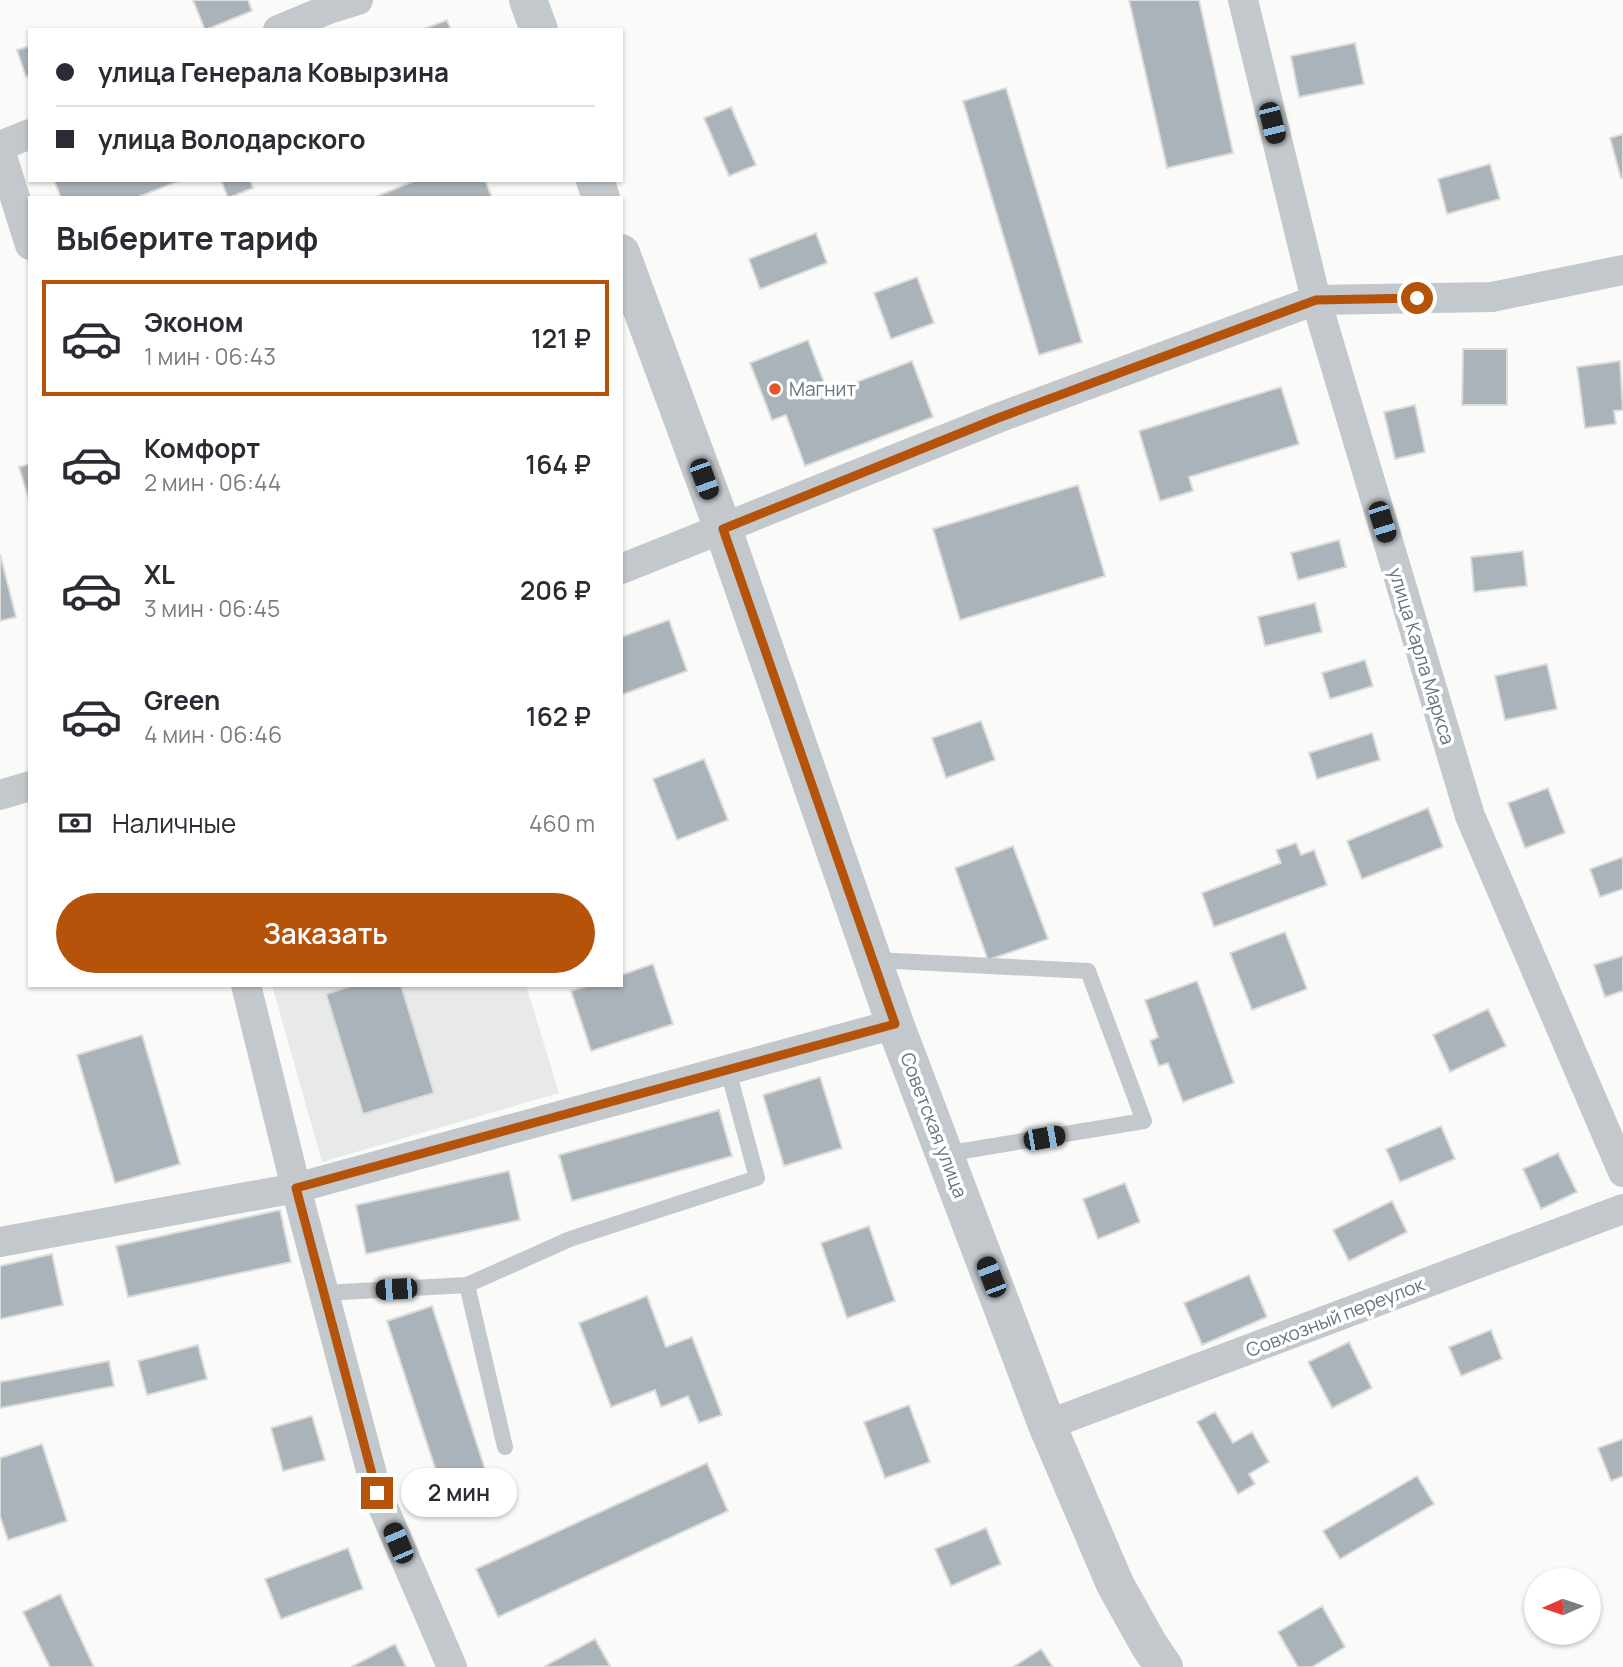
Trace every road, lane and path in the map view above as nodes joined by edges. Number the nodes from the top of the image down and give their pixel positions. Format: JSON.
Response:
{"nodes":[{"id":1,"x":358,"y":0,"type":"edge"},
{"id":2,"x":528,"y":0,"type":"edge"},
{"id":3,"x":1243,"y":0,"type":"edge"},
{"id":4,"x":283,"y":28,"type":"edge"},
{"id":5,"x":538,"y":28,"type":"edge"},
{"id":6,"x":28,"y":135,"type":"edge"},
{"id":7,"x":0,"y":148,"type":"edge"},
{"id":8,"x":28,"y":239,"type":"edge"},
{"id":9,"x":623,"y":258,"type":"edge"},
{"id":10,"x":1623,"y":270,"type":"edge"},
{"id":11,"x":1316,"y":300,"type":"junction"},
{"id":12,"x":723,"y":529,"type":"junction"},
{"id":13,"x":623,"y":568,"type":"edge"},
{"id":14,"x":28,"y":787,"type":"edge"},
{"id":15,"x":0,"y":794,"type":"edge"},
{"id":16,"x":872,"y":960,"type":"junction"},
{"id":17,"x":246,"y":987,"type":"edge"},
{"id":18,"x":895,"y":1024,"type":"junction"},
{"id":19,"x":728,"y":1070,"type":"junction"},
{"id":20,"x":945,"y":1154,"type":"junction"},
{"id":21,"x":1623,"y":1172,"type":"edge"},
{"id":22,"x":296,"y":1188,"type":"junction"},
{"id":23,"x":1623,"y":1209,"type":"edge"},
{"id":24,"x":0,"y":1242,"type":"edge"},
{"id":25,"x":467,"y":1285,"type":"junction"},
{"id":26,"x":324,"y":1293,"type":"junction"},
{"id":27,"x":1047,"y":1425,"type":"junction"},
{"id":28,"x":505,"y":1447,"type":"dead end"},
{"id":29,"x":452,"y":1667,"type":"edge"},
{"id":30,"x":1164,"y":1667,"type":"edge"}],
"edges":[{"from":1,"to":4,"type":"street"},
{"from":2,"to":5,"type":"street"},
{"from":3,"to":11,"type":"street","name":"улица Карла Маркса"},
{"from":6,"to":7,"type":"street"},
{"from":7,"to":8,"type":"street"},
{"from":9,"to":12,"type":"street","name":"Советская улица"},
{"from":10,"to":11,"type":"street"},
{"from":11,"to":12,"type":"street"},
{"from":11,"to":21,"type":"street","name":"улица Карла Маркса"},
{"from":12,"to":13,"type":"street"},
{"from":12,"to":16,"type":"street","name":"Советская улица"},
{"from":14,"to":15,"type":"street"},
{"from":16,"to":18,"type":"street","name":"Советская улица"},
{"from":16,"to":20,"type":"lane"},
{"from":17,"to":22,"type":"street"},
{"from":18,"to":19,"type":"street"},
{"from":18,"to":20,"type":"street","name":"Советская улица"},
{"from":19,"to":22,"type":"street"},
{"from":19,"to":25,"type":"lane"},
{"from":20,"to":27,"type":"street","name":"Советская улица"},
{"from":22,"to":24,"type":"street"},
{"from":22,"to":26,"type":"street"},
{"from":23,"to":27,"type":"street","name":"Совхозный переулок"},
{"from":25,"to":26,"type":"lane"},
{"from":25,"to":28,"type":"lane"},
{"from":26,"to":29,"type":"street"},
{"from":27,"to":30,"type":"street","name":"Советская улица"}]}
